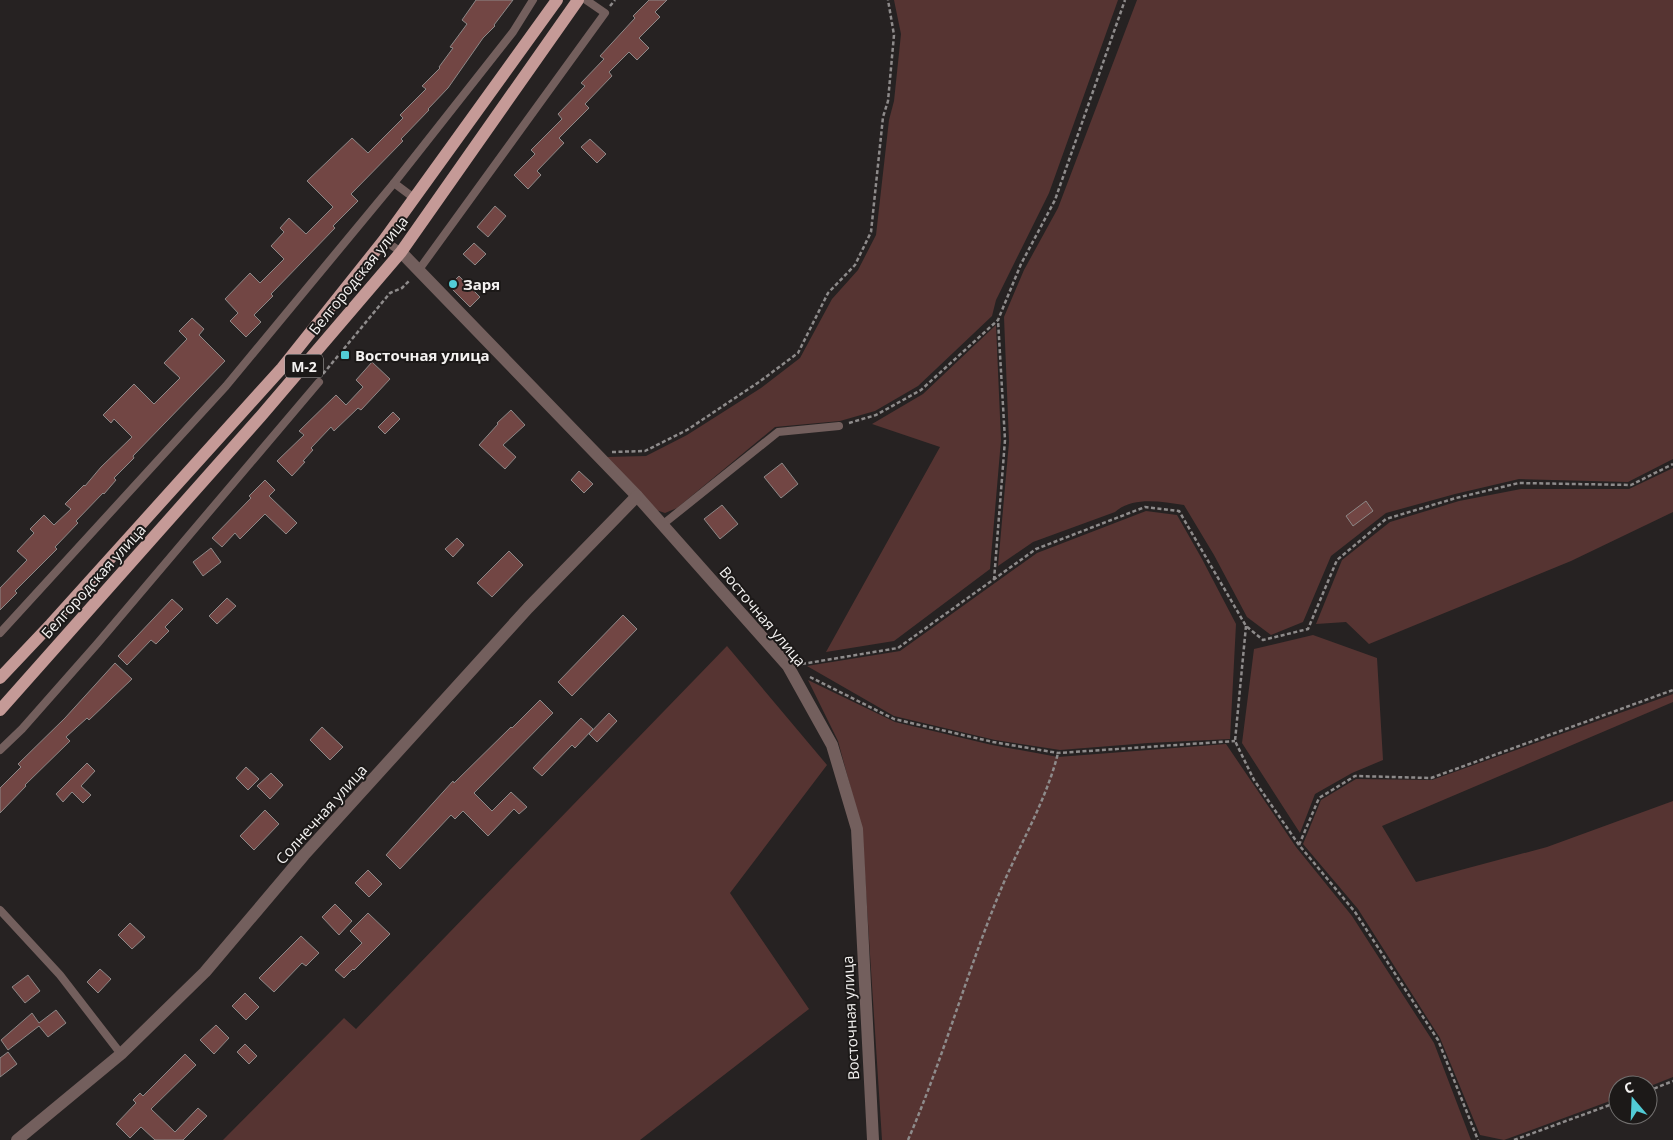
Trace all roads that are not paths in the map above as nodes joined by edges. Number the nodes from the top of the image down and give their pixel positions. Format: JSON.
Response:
{"nodes":[{"id":1,"x":533,"y":0,"type":"edge"},
{"id":2,"x":557,"y":0,"type":"edge"},
{"id":3,"x":578,"y":0,"type":"edge"},
{"id":4,"x":586,"y":0,"type":"edge"},
{"id":5,"x":394,"y":183,"type":"junction"},
{"id":6,"x":414,"y":198,"type":"junction"},
{"id":7,"x":384,"y":240,"type":"junction"},
{"id":8,"x":401,"y":252,"type":"junction"},
{"id":9,"x":418,"y":271,"type":"junction"},
{"id":10,"x":319,"y":382,"type":"road end"},
{"id":11,"x":840,"y":426,"type":"road end"},
{"id":12,"x":637,"y":496,"type":"junction"},
{"id":13,"x":662,"y":525,"type":"junction"},
{"id":14,"x":0,"y":633,"type":"edge"},
{"id":15,"x":0,"y":678,"type":"edge"},
{"id":16,"x":0,"y":710,"type":"edge"},
{"id":17,"x":0,"y":750,"type":"edge"},
{"id":18,"x":0,"y":910,"type":"edge"},
{"id":19,"x":120,"y":1054,"type":"junction"},
{"id":20,"x":17,"y":1140,"type":"edge"},
{"id":21,"x":873,"y":1140,"type":"edge"}],
"edges":[{"from":1,"to":5,"type":"lane"},
{"from":2,"to":6,"type":"main road","name":"Белгородская улица","number":"М-2"},
{"from":3,"to":8,"type":"main road","name":"Белгородская улица","number":"М-2"},
{"from":4,"to":9,"type":"lane"},
{"from":5,"to":6,"type":"lane"},
{"from":5,"to":14,"type":"lane"},
{"from":6,"to":7,"type":"main road","name":"Белгородская улица","number":"М-2"},
{"from":7,"to":8,"type":"lane"},
{"from":7,"to":15,"type":"main road","name":"Белгородская улица","number":"М-2"},
{"from":8,"to":9,"type":"street","name":"Восточная улица"},
{"from":8,"to":16,"type":"main road","name":"Белгородская улица","number":"М-2"},
{"from":9,"to":12,"type":"street","name":"Восточная улица"},
{"from":10,"to":17,"type":"lane"},
{"from":11,"to":13,"type":"lane"},
{"from":12,"to":13,"type":"street","name":"Восточная улица"},
{"from":12,"to":19,"type":"street","name":"Солнечная улица"},
{"from":13,"to":21,"type":"street","name":"Восточная улица"},
{"from":18,"to":19,"type":"lane"},
{"from":19,"to":20,"type":"street","name":"Солнечная улица"}]}
